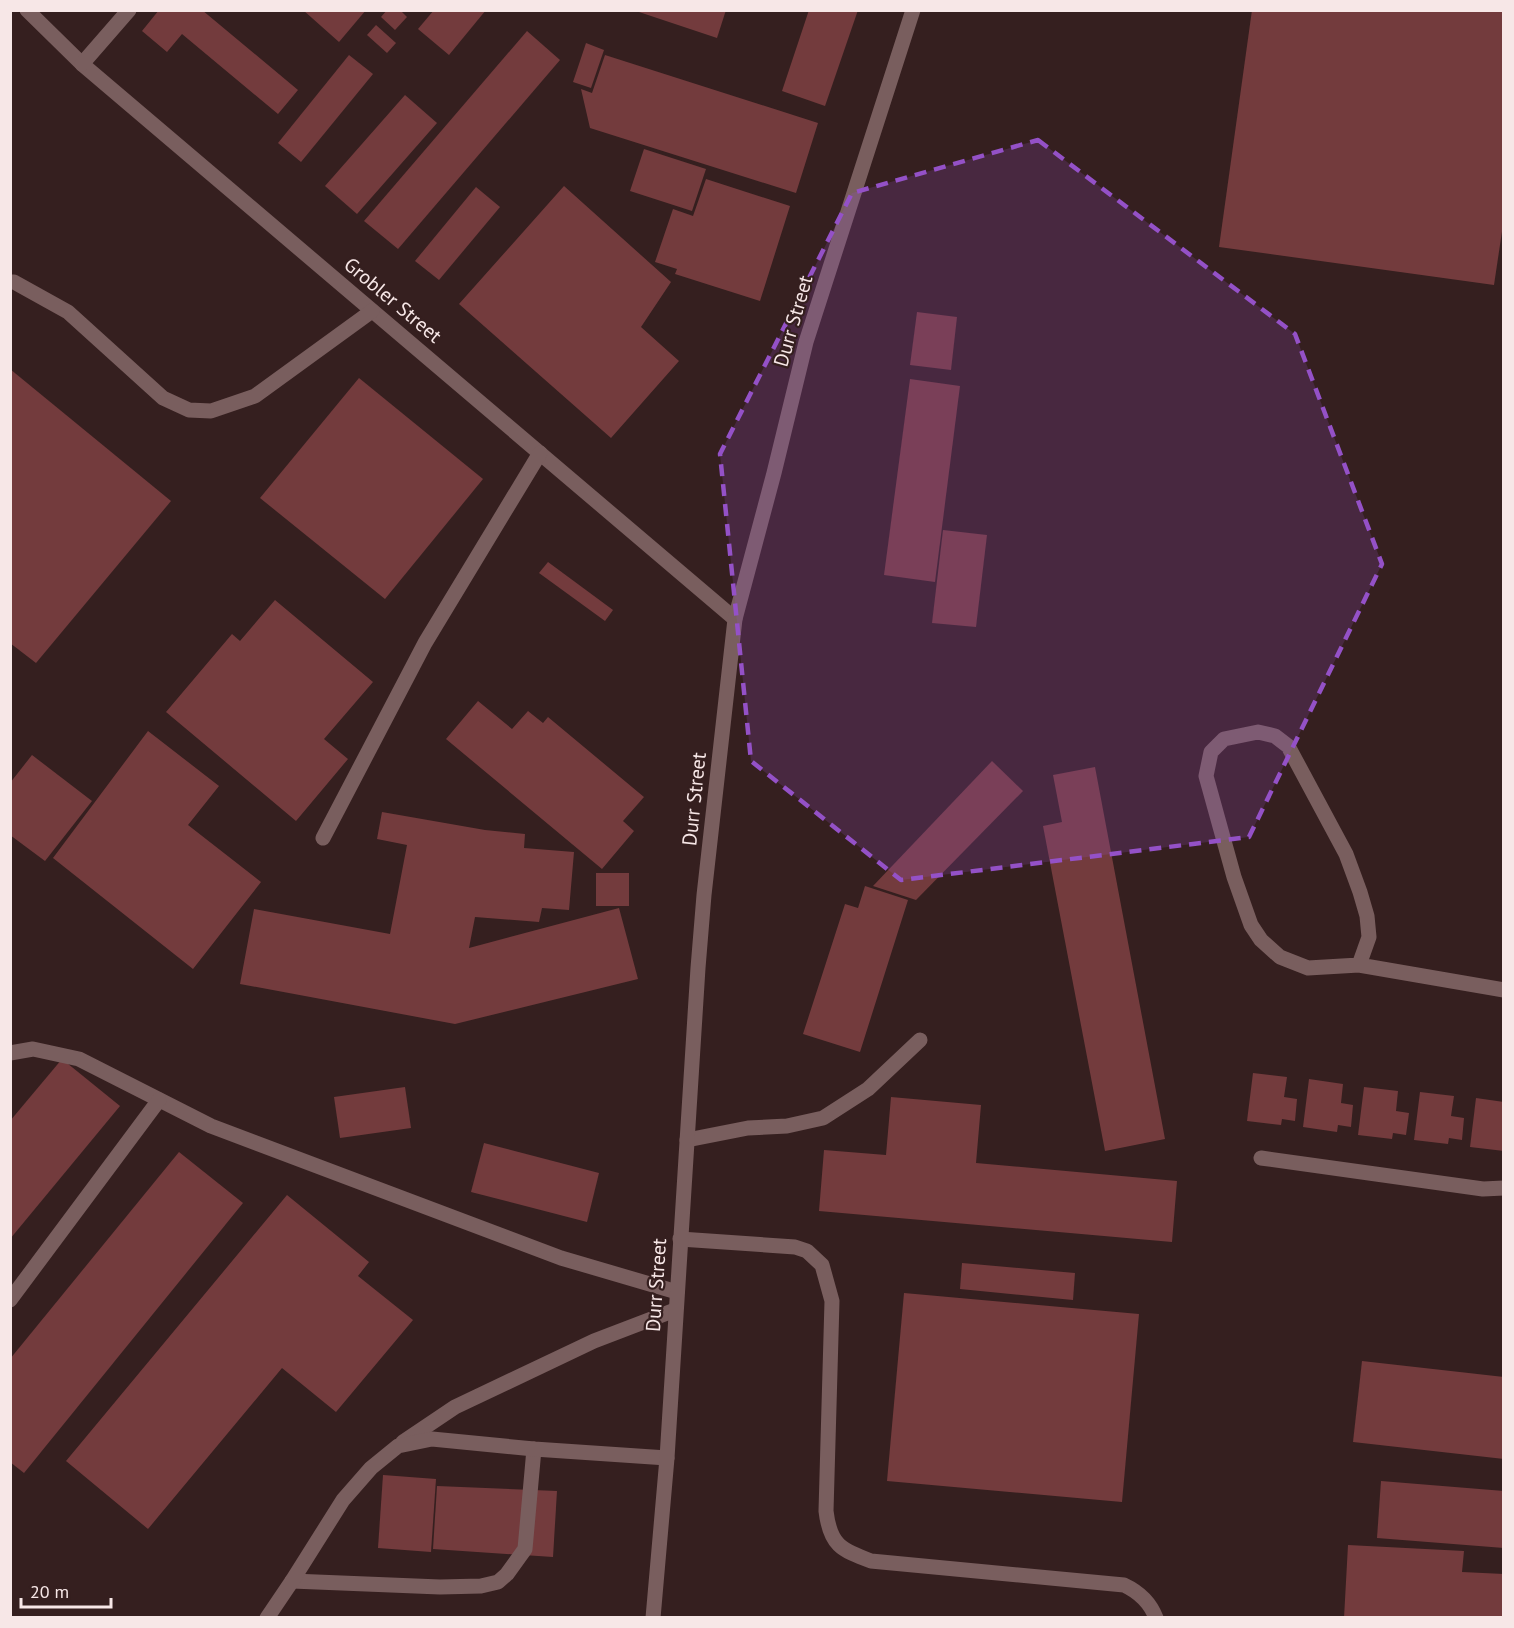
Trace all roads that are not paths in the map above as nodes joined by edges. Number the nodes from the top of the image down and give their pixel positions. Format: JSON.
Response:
{"nodes":[{"id":1,"x":27,"y":10,"type":"edge"},
{"id":2,"x":129,"y":10,"type":"edge"},
{"id":3,"x":913,"y":10,"type":"edge"},
{"id":4,"x":82,"y":64,"type":"junction"},
{"id":5,"x":10,"y":282,"type":"edge"},
{"id":6,"x":372,"y":310,"type":"junction"},
{"id":7,"x":540,"y":453,"type":"junction"},
{"id":8,"x":735,"y":619,"type":"junction"},
{"id":9,"x":323,"y":838,"type":"dead end"},
{"id":10,"x":1359,"y":964,"type":"junction"},
{"id":11,"x":1503,"y":990,"type":"edge"},
{"id":12,"x":920,"y":1040,"type":"dead end"},
{"id":13,"x":10,"y":1053,"type":"edge"},
{"id":14,"x":159,"y":1100,"type":"junction"},
{"id":15,"x":687,"y":1140,"type":"junction"},
{"id":16,"x":1261,"y":1158,"type":"dead end"},
{"id":17,"x":1503,"y":1188,"type":"edge"},
{"id":18,"x":680,"y":1239,"type":"junction"},
{"id":19,"x":677,"y":1292,"type":"junction"},
{"id":20,"x":10,"y":1300,"type":"edge"},
{"id":21,"x":675,"y":1310,"type":"junction"},
{"id":22,"x":398,"y":1446,"type":"junction"},
{"id":23,"x":534,"y":1449,"type":"junction"},
{"id":24,"x":667,"y":1458,"type":"junction"},
{"id":25,"x":292,"y":1581,"type":"junction"},
{"id":26,"x":267,"y":1617,"type":"edge"},
{"id":27,"x":653,"y":1617,"type":"edge"},
{"id":28,"x":1156,"y":1617,"type":"edge"}],
"edges":[{"from":1,"to":4,"type":"street","name":"Grobler Street"},
{"from":2,"to":4,"type":"street"},
{"from":3,"to":8,"type":"street","name":"Durr Street"},
{"from":4,"to":6,"type":"street","name":"Grobler Street"},
{"from":5,"to":6,"type":"street"},
{"from":6,"to":7,"type":"street","name":"Grobler Street"},
{"from":7,"to":8,"type":"street","name":"Grobler Street"},
{"from":7,"to":9,"type":"street"},
{"from":8,"to":15,"type":"street","name":"Durr Street"},
{"from":10,"to":10,"type":"street"},
{"from":10,"to":11,"type":"street"},
{"from":12,"to":15,"type":"street"},
{"from":13,"to":14,"type":"street"},
{"from":14,"to":19,"type":"street"},
{"from":14,"to":20,"type":"street"},
{"from":15,"to":18,"type":"street","name":"Durr Street"},
{"from":16,"to":17,"type":"street"},
{"from":18,"to":19,"type":"street","name":"Durr Street"},
{"from":18,"to":28,"type":"street"},
{"from":19,"to":21,"type":"street","name":"Durr Street"},
{"from":21,"to":22,"type":"street"},
{"from":21,"to":24,"type":"street","name":"Durr Street"},
{"from":22,"to":23,"type":"street"},
{"from":22,"to":25,"type":"street"},
{"from":23,"to":24,"type":"street"},
{"from":23,"to":25,"type":"street"},
{"from":24,"to":27,"type":"street","name":"Durr Street"},
{"from":25,"to":26,"type":"street"}]}
